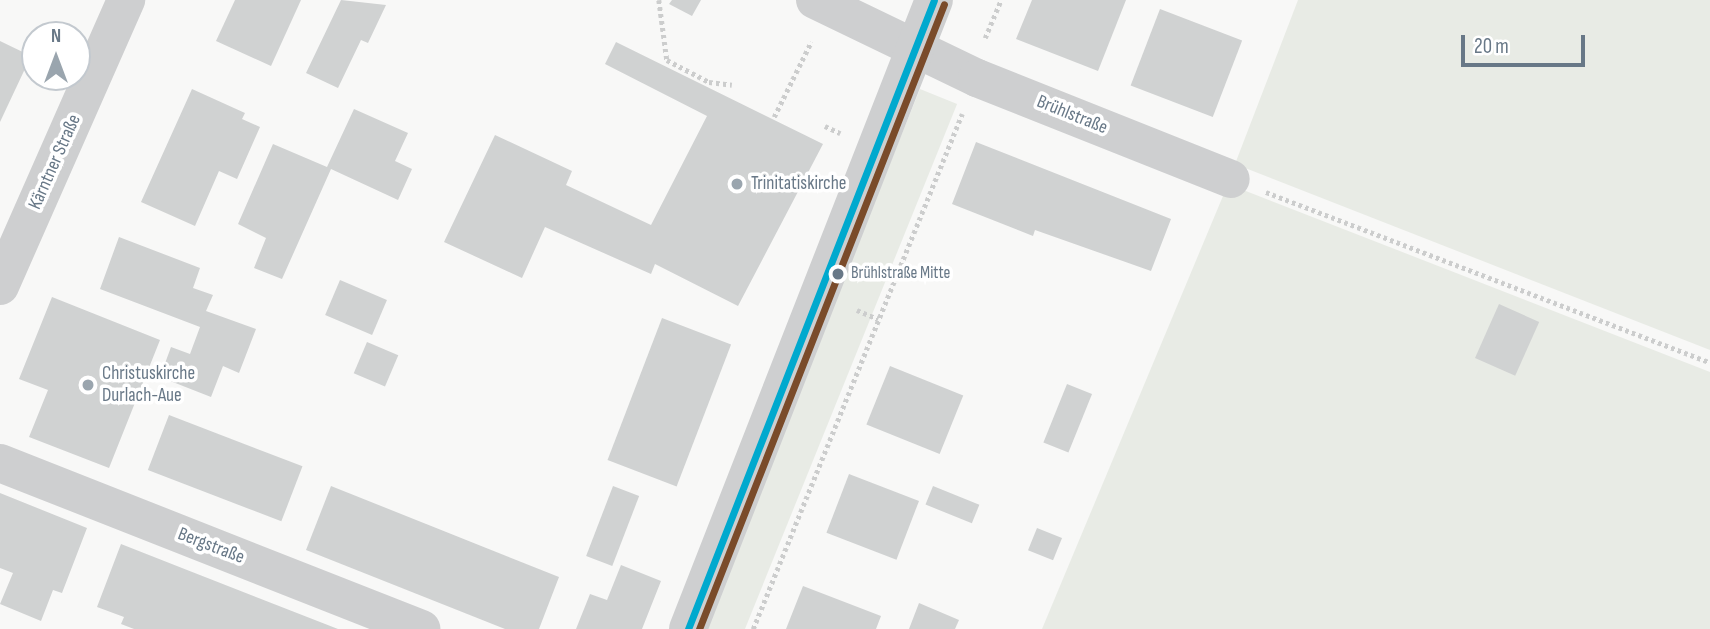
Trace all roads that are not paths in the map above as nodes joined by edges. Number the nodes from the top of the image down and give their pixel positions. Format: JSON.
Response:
{"nodes":[{"id":1,"x":126,"y":0,"type":"edge"},
{"id":2,"x":934,"y":0,"type":"edge"},
{"id":3,"x":821,"y":3,"type":"edge"},
{"id":4,"x":915,"y":49,"type":"junction"},
{"id":5,"x":1231,"y":179,"type":"road end"},
{"id":6,"x":0,"y":286,"type":"edge"},
{"id":7,"x":0,"y":463,"type":"edge"},
{"id":8,"x":422,"y":629,"type":"edge"},
{"id":9,"x":688,"y":629,"type":"edge"}],
"edges":[{"from":1,"to":6,"type":"street","name":"Kärntner Straße"},
{"from":2,"to":4,"type":"street"},
{"from":3,"to":4,"type":"street","name":"Brühlstraße"},
{"from":4,"to":5,"type":"street","name":"Brühlstraße"},
{"from":4,"to":9,"type":"street"},
{"from":7,"to":8,"type":"street","name":"Bergstraße"}]}
